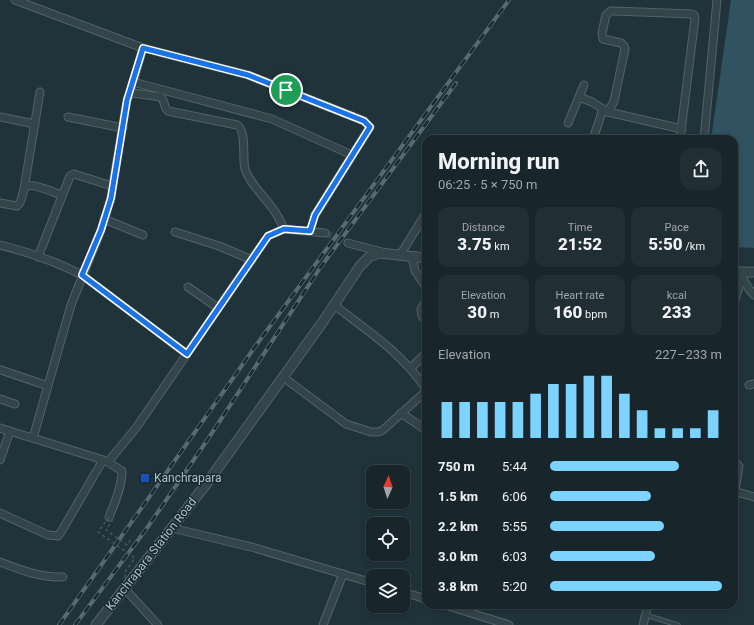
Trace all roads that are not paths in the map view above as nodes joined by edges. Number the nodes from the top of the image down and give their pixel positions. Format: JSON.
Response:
{"nodes":[{"id":1,"x":15,"y":0,"type":"edge"},
{"id":2,"x":718,"y":0,"type":"edge"},
{"id":3,"x":143,"y":48,"type":"junction"},
{"id":4,"x":133,"y":82,"type":"junction"},
{"id":5,"x":584,"y":84,"type":"dead end"},
{"id":6,"x":40,"y":92,"type":"dead end"},
{"id":7,"x":129,"y":95,"type":"junction"},
{"id":8,"x":579,"y":96,"type":"junction"},
{"id":9,"x":606,"y":110,"type":"junction"},
{"id":10,"x":0,"y":116,"type":"edge"},
{"id":11,"x":68,"y":117,"type":"dead end"},
{"id":12,"x":568,"y":123,"type":"dead end"},
{"id":13,"x":35,"y":124,"type":"junction"},
{"id":14,"x":122,"y":128,"type":"junction"},
{"id":15,"x":682,"y":129,"type":"junction"},
{"id":16,"x":595,"y":135,"type":"edge"},
{"id":17,"x":681,"y":135,"type":"edge"},
{"id":18,"x":704,"y":135,"type":"edge"},
{"id":19,"x":352,"y":155,"type":"junction"},
{"id":20,"x":113,"y":184,"type":"junction"},
{"id":21,"x":24,"y":189,"type":"junction"},
{"id":22,"x":62,"y":195,"type":"junction"},
{"id":23,"x":0,"y":203,"type":"edge"},
{"id":24,"x":104,"y":219,"type":"junction"},
{"id":25,"x":422,"y":219,"type":"edge"},
{"id":26,"x":284,"y":229,"type":"junction"},
{"id":27,"x":310,"y":231,"type":"junction"},
{"id":28,"x":175,"y":232,"type":"dead end"},
{"id":29,"x":325,"y":233,"type":"tunnel mouth"},
{"id":30,"x":143,"y":235,"type":"dead end"},
{"id":31,"x":348,"y":243,"type":"tunnel mouth"},
{"id":32,"x":0,"y":245,"type":"edge"},
{"id":33,"x":389,"y":254,"type":"junction"},
{"id":34,"x":400,"y":255,"type":"junction"},
{"id":35,"x":412,"y":256,"type":"junction"},
{"id":36,"x":38,"y":257,"type":"junction"},
{"id":37,"x":422,"y":257,"type":"edge"},
{"id":38,"x":252,"y":260,"type":"junction"},
{"id":39,"x":754,"y":272,"type":"edge"},
{"id":40,"x":82,"y":275,"type":"junction"},
{"id":41,"x":738,"y":275,"type":"edge"},
{"id":42,"x":422,"y":282,"type":"edge"},
{"id":43,"x":188,"y":287,"type":"dead end"},
{"id":44,"x":754,"y":295,"type":"edge"},
{"id":45,"x":334,"y":306,"type":"junction"},
{"id":46,"x":218,"y":308,"type":"junction"},
{"id":47,"x":187,"y":354,"type":"junction"},
{"id":48,"x":422,"y":357,"type":"edge"},
{"id":49,"x":411,"y":368,"type":"junction"},
{"id":50,"x":1,"y":370,"type":"dead end"},
{"id":51,"x":283,"y":377,"type":"junction"},
{"id":52,"x":422,"y":384,"type":"edge"},
{"id":53,"x":48,"y":386,"type":"junction"},
{"id":54,"x":422,"y":394,"type":"edge"},
{"id":55,"x":0,"y":399,"type":"edge"},
{"id":56,"x":15,"y":404,"type":"dead end"},
{"id":57,"x":401,"y":413,"type":"junction"},
{"id":58,"x":422,"y":427,"type":"edge"},
{"id":59,"x":0,"y":428,"type":"edge"},
{"id":60,"x":10,"y":431,"type":"junction"},
{"id":61,"x":33,"y":438,"type":"junction"},
{"id":62,"x":0,"y":460,"type":"edge"},
{"id":63,"x":106,"y":461,"type":"junction"},
{"id":64,"x":738,"y":492,"type":"edge"},
{"id":65,"x":754,"y":497,"type":"edge"},
{"id":66,"x":0,"y":513,"type":"edge"},
{"id":67,"x":111,"y":518,"type":"road end"},
{"id":68,"x":172,"y":528,"type":"junction"},
{"id":69,"x":0,"y":562,"type":"edge"},
{"id":70,"x":343,"y":574,"type":"junction"},
{"id":71,"x":63,"y":577,"type":"dead end"},
{"id":72,"x":366,"y":581,"type":"edge"},
{"id":73,"x":125,"y":589,"type":"junction"},
{"id":74,"x":410,"y":594,"type":"edge"},
{"id":75,"x":422,"y":598,"type":"edge"},
{"id":76,"x":458,"y":609,"type":"edge"},
{"id":77,"x":647,"y":609,"type":"edge"},
{"id":78,"x":646,"y":615,"type":"junction"},
{"id":79,"x":96,"y":625,"type":"edge"},
{"id":80,"x":158,"y":625,"type":"edge"},
{"id":81,"x":323,"y":625,"type":"edge"},
{"id":82,"x":509,"y":625,"type":"edge"},
{"id":83,"x":643,"y":625,"type":"edge"},
{"id":84,"x":678,"y":625,"type":"edge"}],
"edges":[{"from":1,"to":3,"type":"street"},
{"from":2,"to":18,"type":"street"},
{"from":3,"to":4,"type":"street"},
{"from":3,"to":19,"type":"street"},
{"from":4,"to":7,"type":"street"},
{"from":4,"to":19,"type":"street"},
{"from":5,"to":8,"type":"street"},
{"from":6,"to":13,"type":"street"},
{"from":7,"to":14,"type":"street"},
{"from":7,"to":26,"type":"street"},
{"from":8,"to":9,"type":"street"},
{"from":8,"to":12,"type":"street"},
{"from":9,"to":15,"type":"street"},
{"from":9,"to":15,"type":"street"},
{"from":9,"to":16,"type":"street"},
{"from":10,"to":13,"type":"street"},
{"from":11,"to":14,"type":"street"},
{"from":13,"to":21,"type":"street"},
{"from":14,"to":20,"type":"street"},
{"from":15,"to":17,"type":"street"},
{"from":19,"to":27,"type":"street"},
{"from":20,"to":22,"type":"street"},
{"from":20,"to":24,"type":"street"},
{"from":21,"to":22,"type":"street"},
{"from":21,"to":23,"type":"street"},
{"from":22,"to":36,"type":"street"},
{"from":24,"to":30,"type":"street"},
{"from":24,"to":40,"type":"street"},
{"from":25,"to":34,"type":"street"},
{"from":26,"to":27,"type":"street"},
{"from":26,"to":38,"type":"street"},
{"from":27,"to":29,"type":"street"},
{"from":28,"to":38,"type":"street"},
{"from":31,"to":33,"type":"street"},
{"from":32,"to":36,"type":"street"},
{"from":33,"to":34,"type":"street","name":"Kanchrapara Station Road"},
{"from":33,"to":45,"type":"street","name":"Kanchrapara Station Road"},
{"from":34,"to":35,"type":"street","name":"Kanchrapara Station Road"},
{"from":35,"to":37,"type":"street","name":"Kanchrapara Station Road"},
{"from":35,"to":42,"type":"street"},
{"from":36,"to":40,"type":"street"},
{"from":38,"to":46,"type":"street"},
{"from":39,"to":41,"type":"street"},
{"from":40,"to":47,"type":"street"},
{"from":40,"to":53,"type":"street"},
{"from":41,"to":44,"type":"street"},
{"from":43,"to":46,"type":"street"},
{"from":45,"to":49,"type":"street"},
{"from":45,"to":51,"type":"street","name":"Kanchrapara Station Road"},
{"from":46,"to":47,"type":"street"},
{"from":47,"to":63,"type":"street"},
{"from":48,"to":49,"type":"street"},
{"from":49,"to":52,"type":"street"},
{"from":50,"to":53,"type":"street"},
{"from":51,"to":57,"type":"street"},
{"from":51,"to":68,"type":"street","name":"Kanchrapara Station Road"},
{"from":53,"to":61,"type":"street"},
{"from":54,"to":57,"type":"street"},
{"from":55,"to":56,"type":"street"},
{"from":57,"to":58,"type":"street"},
{"from":59,"to":60,"type":"street"},
{"from":60,"to":61,"type":"street"},
{"from":60,"to":62,"type":"street"},
{"from":61,"to":63,"type":"street"},
{"from":63,"to":66,"type":"street"},
{"from":63,"to":67,"type":"street"},
{"from":64,"to":65,"type":"street"},
{"from":68,"to":70,"type":"street"},
{"from":68,"to":73,"type":"street","name":"Kanchrapara Station Road"},
{"from":69,"to":71,"type":"street"},
{"from":70,"to":72,"type":"street"},
{"from":70,"to":81,"type":"street"},
{"from":73,"to":79,"type":"street","name":"Kanchrapara Station Road"},
{"from":73,"to":80,"type":"street"},
{"from":74,"to":75,"type":"street"},
{"from":76,"to":82,"type":"street"},
{"from":77,"to":78,"type":"street"},
{"from":78,"to":83,"type":"street"},
{"from":78,"to":84,"type":"lane"}]}
